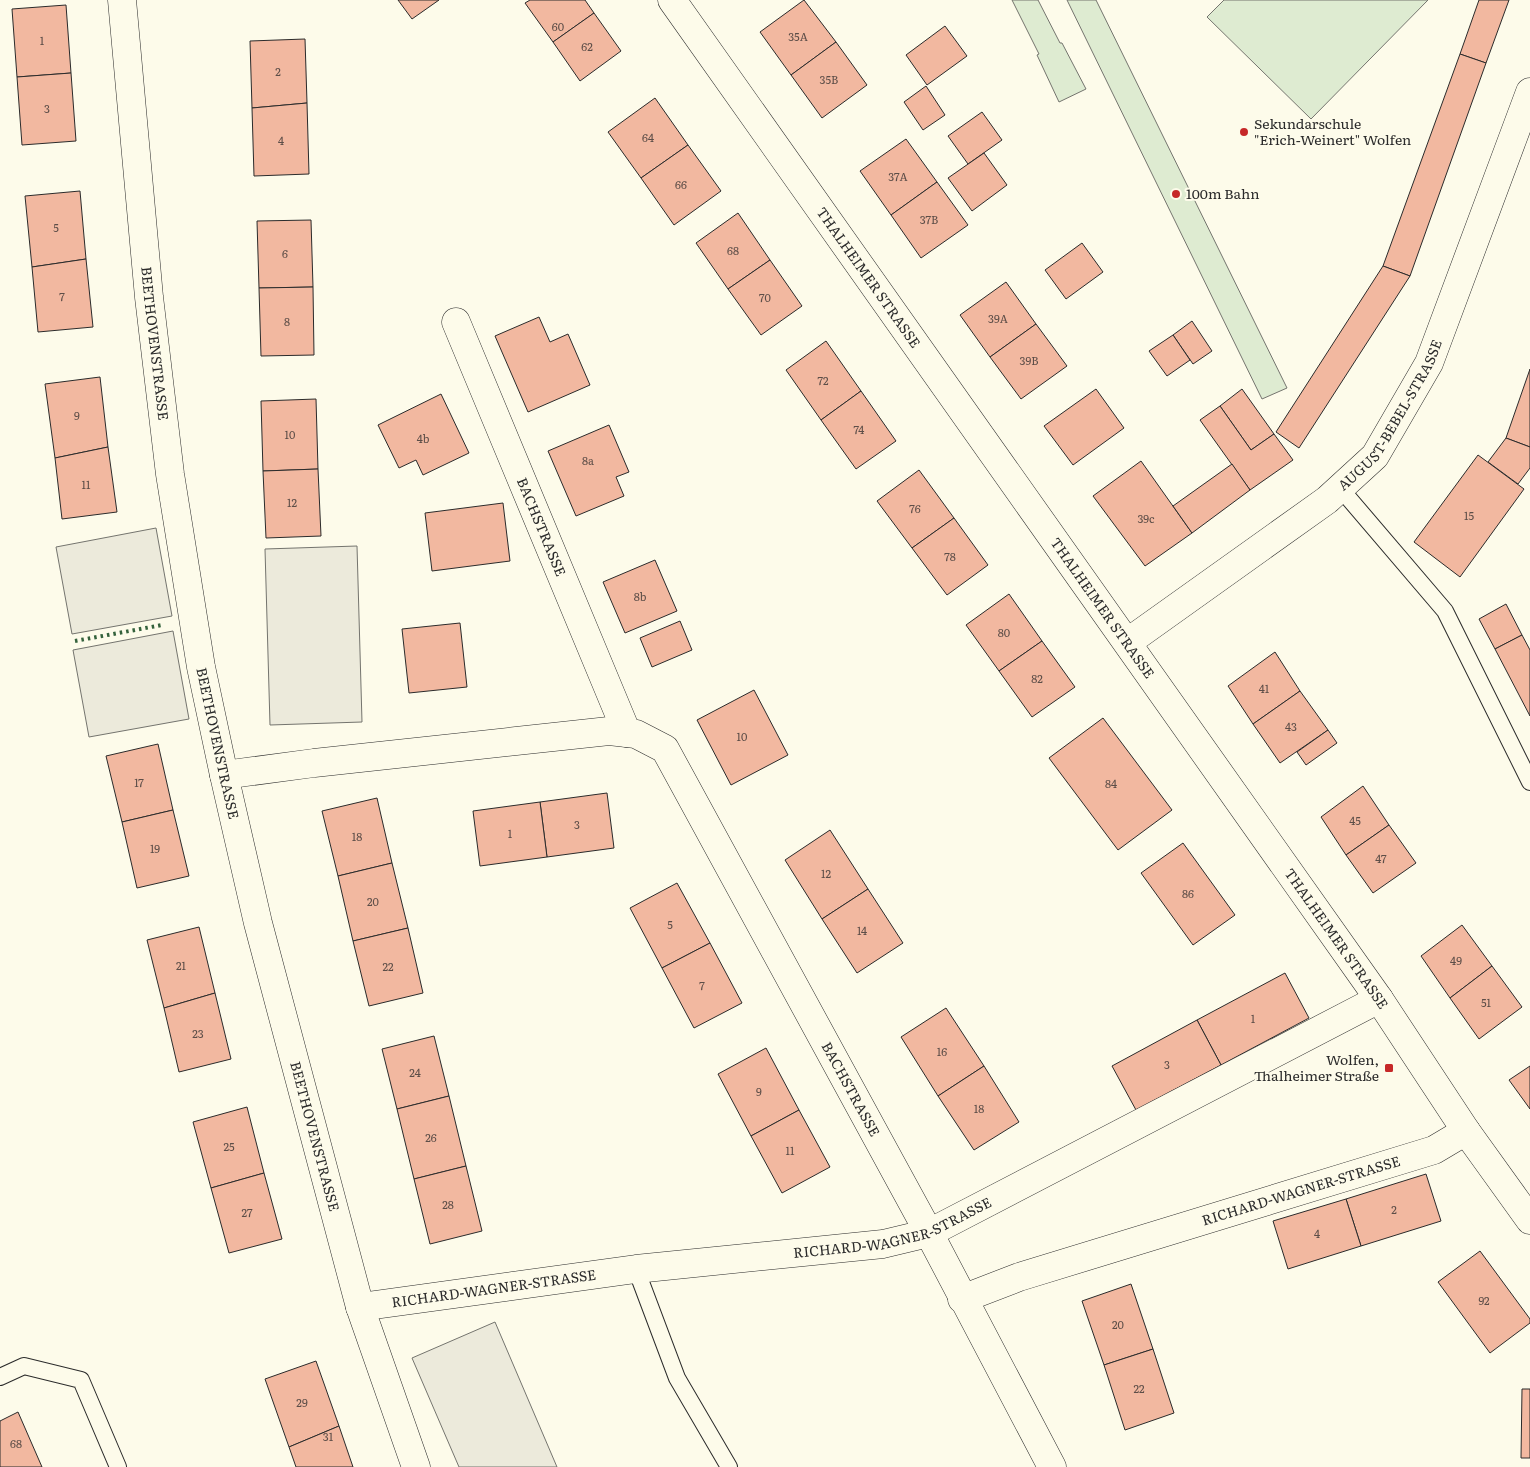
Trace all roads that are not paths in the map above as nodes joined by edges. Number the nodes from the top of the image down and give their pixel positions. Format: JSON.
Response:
{"nodes":[{"id":1,"x":122,"y":0,"type":"edge"},
{"id":2,"x":672,"y":0,"type":"edge"},
{"id":3,"x":1530,"y":92,"type":"edge"},
{"id":4,"x":456,"y":322,"type":"dead end"},
{"id":5,"x":1340,"y":488,"type":"junction"},
{"id":6,"x":1128,"y":642,"type":"junction"},
{"id":7,"x":627,"y":733,"type":"junction"},
{"id":8,"x":224,"y":775,"type":"junction"},
{"id":9,"x":1530,"y":782,"type":"edge"},
{"id":10,"x":1379,"y":999,"type":"junction"},
{"id":11,"x":1466,"y":1131,"type":"junction"},
{"id":12,"x":1530,"y":1220,"type":"edge"},
{"id":13,"x":928,"y":1233,"type":"junction"},
{"id":14,"x":636,"y":1269,"type":"junction"},
{"id":15,"x":962,"y":1299,"type":"junction"},
{"id":16,"x":360,"y":1307,"type":"junction"},
{"id":17,"x":0,"y":1378,"type":"edge"},
{"id":18,"x":118,"y":1467,"type":"edge"},
{"id":19,"x":416,"y":1467,"type":"edge"},
{"id":20,"x":729,"y":1467,"type":"edge"},
{"id":21,"x":1052,"y":1467,"type":"edge"}],
"edges":[{"from":1,"to":8,"type":"street","name":"BEETHOVENSTRASSE"},
{"from":2,"to":6,"type":"street","name":"THALHEIMER STRASSE"},
{"from":3,"to":5,"type":"street","name":"AUGUST-BEBEL-STRASSE"},
{"from":4,"to":7,"type":"street","name":"BACHSTRASSE"},
{"from":5,"to":6,"type":"street","name":"AUGUST-BEBEL-STRASSE"},
{"from":5,"to":9,"type":"lane"},
{"from":6,"to":10,"type":"street","name":"THALHEIMER STRASSE"},
{"from":7,"to":8,"type":"street","name":"BACHSTRASSE"},
{"from":7,"to":13,"type":"street","name":"BACHSTRASSE"},
{"from":8,"to":16,"type":"street","name":"BEETHOVENSTRASSE"},
{"from":10,"to":11,"type":"street","name":"THALHEIMER STRASSE"},
{"from":10,"to":13,"type":"street","name":"RICHARD-WAGNER-STRASSE"},
{"from":11,"to":12,"type":"street","name":"THALHEIMER STRASSE"},
{"from":11,"to":15,"type":"street","name":"RICHARD-WAGNER-STRASSE"},
{"from":13,"to":14,"type":"street","name":"RICHARD-WAGNER-STRASSE"},
{"from":13,"to":15,"type":"street","name":"BACHSTRASSE"},
{"from":14,"to":16,"type":"street","name":"RICHARD-WAGNER-STRASSE"},
{"from":14,"to":20,"type":"lane"},
{"from":15,"to":21,"type":"street","name":"BACHSTRASSE"},
{"from":16,"to":19,"type":"street","name":"BEETHOVENSTRASSE"},
{"from":17,"to":18,"type":"lane"}]}
